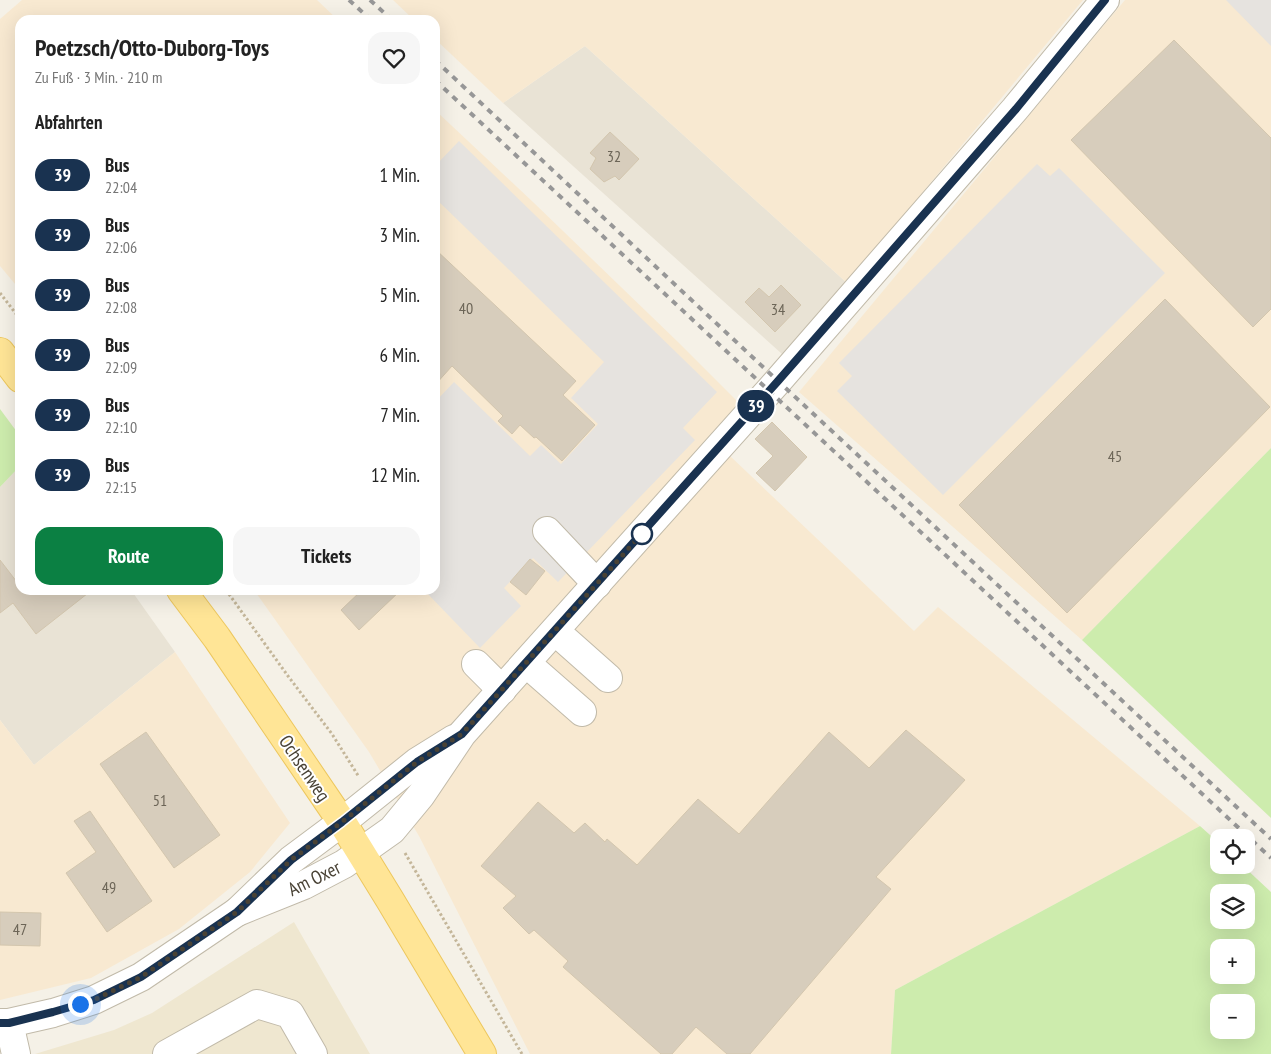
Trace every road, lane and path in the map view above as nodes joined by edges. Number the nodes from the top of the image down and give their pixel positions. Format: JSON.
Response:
{"nodes":[{"id":1,"x":1105,"y":0,"type":"edge"},
{"id":2,"x":0,"y":293,"type":"edge"},
{"id":3,"x":15,"y":312,"type":"edge"},
{"id":4,"x":0,"y":352,"type":"edge"},
{"id":5,"x":15,"y":372,"type":"edge"},
{"id":6,"x":547,"y":531,"type":"dead end"},
{"id":7,"x":597,"y":584,"type":"junction"},
{"id":8,"x":186,"y":595,"type":"edge"},
{"id":9,"x":230,"y":595,"type":"edge"},
{"id":10,"x":555,"y":630,"type":"junction"},
{"id":11,"x":526,"y":663,"type":"junction"},
{"id":12,"x":476,"y":664,"type":"dead end"},
{"id":13,"x":608,"y":678,"type":"dead end"},
{"id":14,"x":502,"y":690,"type":"junction"},
{"id":15,"x":582,"y":712,"type":"dead end"},
{"id":16,"x":462,"y":734,"type":"junction"},
{"id":17,"x":357,"y":773,"type":"dead end"},
{"id":18,"x":342,"y":822,"type":"junction"},
{"id":19,"x":361,"y":852,"type":"junction"},
{"id":20,"x":405,"y":852,"type":"dead end"},
{"id":21,"x":237,"y":912,"type":"junction"},
{"id":22,"x":4,"y":1023,"type":"edge"},
{"id":23,"x":16,"y":1054,"type":"edge"},
{"id":24,"x":167,"y":1054,"type":"edge"},
{"id":25,"x":313,"y":1054,"type":"edge"},
{"id":26,"x":482,"y":1054,"type":"edge"},
{"id":27,"x":522,"y":1054,"type":"edge"}],
"edges":[{"from":1,"to":7,"type":"street"},
{"from":2,"to":3,"type":"path"},
{"from":4,"to":5,"type":"main road"},
{"from":6,"to":7,"type":"street"},
{"from":7,"to":10,"type":"street"},
{"from":8,"to":18,"type":"main road","name":"Ochsenweg"},
{"from":9,"to":17,"type":"path"},
{"from":10,"to":11,"type":"street"},
{"from":10,"to":13,"type":"street"},
{"from":11,"to":14,"type":"street"},
{"from":11,"to":15,"type":"street"},
{"from":12,"to":14,"type":"street"},
{"from":14,"to":16,"type":"street"},
{"from":16,"to":18,"type":"street","name":"Am Oxer"},
{"from":16,"to":19,"type":"street","name":"Am Oxer"},
{"from":18,"to":19,"type":"main road","name":"Ochsenweg"},
{"from":18,"to":21,"type":"street","name":"Am Oxer"},
{"from":19,"to":21,"type":"street","name":"Am Oxer"},
{"from":19,"to":26,"type":"main road","name":"Ochsenweg"},
{"from":20,"to":27,"type":"path"},
{"from":21,"to":22,"type":"street","name":"Am Oxer"},
{"from":22,"to":23,"type":"street"},
{"from":24,"to":25,"type":"street"}]}
